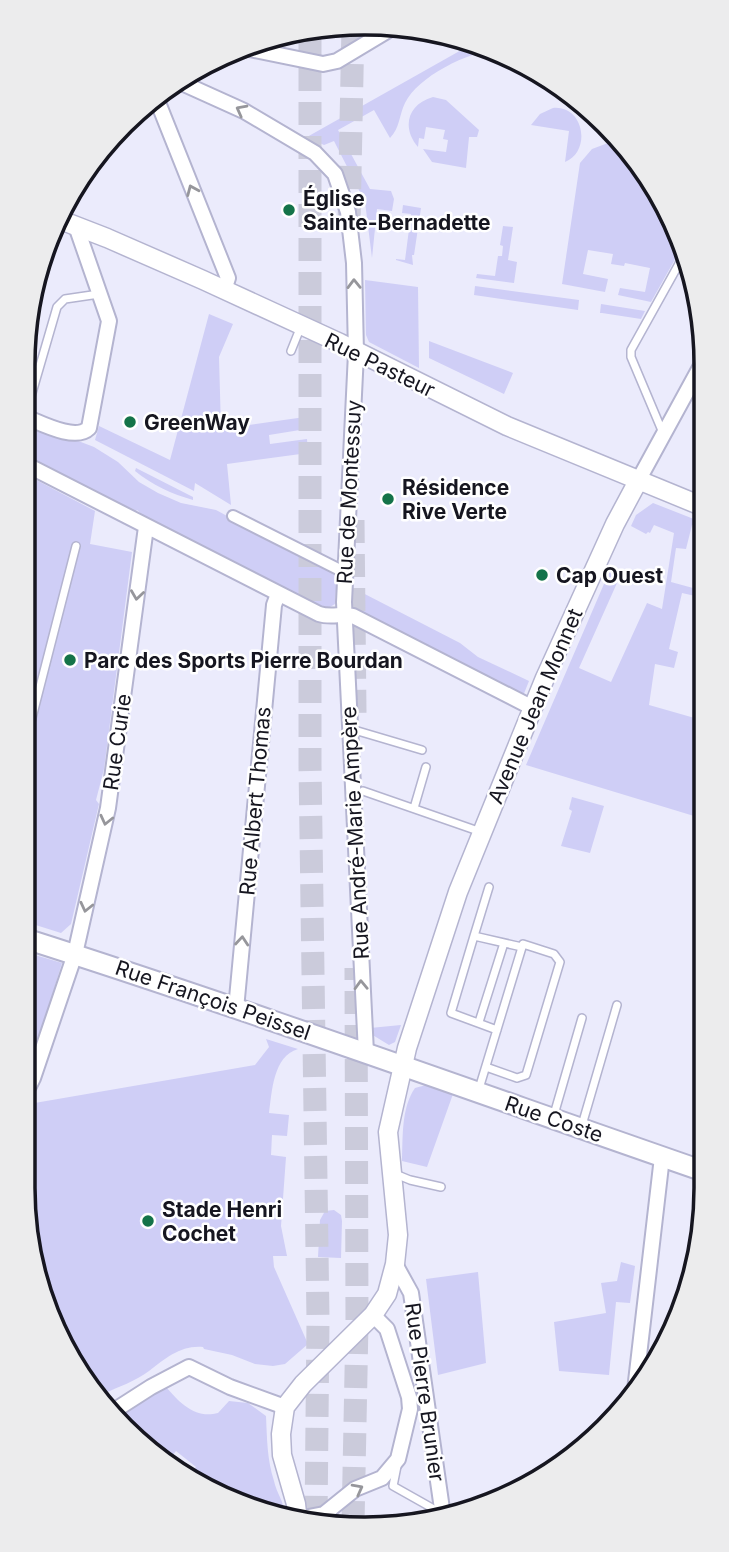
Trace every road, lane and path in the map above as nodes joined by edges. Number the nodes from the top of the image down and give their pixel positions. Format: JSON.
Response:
{"nodes":[{"id":1,"x":379,"y":36,"type":"edge"},
{"id":2,"x":261,"y":51,"type":"edge"},
{"id":3,"x":189,"y":86,"type":"edge"},
{"id":4,"x":160,"y":107,"type":"edge"},
{"id":5,"x":68,"y":222,"type":"edge"},
{"id":6,"x":66,"y":225,"type":"edge"},
{"id":7,"x":679,"y":264,"type":"edge"},
{"id":8,"x":224,"y":290,"type":"junction"},
{"id":9,"x":100,"y":293,"type":"junction"},
{"id":10,"x":301,"y":326,"type":"junction"},
{"id":11,"x":291,"y":351,"type":"dead end"},
{"id":12,"x":356,"y":352,"type":"junction"},
{"id":13,"x":35,"y":380,"type":"edge"},
{"id":14,"x":694,"y":380,"type":"edge"},
{"id":15,"x":35,"y":420,"type":"edge"},
{"id":16,"x":663,"y":434,"type":"junction"},
{"id":17,"x":35,"y":469,"type":"edge"},
{"id":18,"x":638,"y":481,"type":"junction"},
{"id":19,"x":694,"y":503,"type":"edge"},
{"id":20,"x":233,"y":516,"type":"dead end"},
{"id":21,"x":146,"y":527,"type":"junction"},
{"id":22,"x":76,"y":546,"type":"dead end"},
{"id":23,"x":338,"y":569,"type":"dead end"},
{"id":24,"x":278,"y":594,"type":"junction"},
{"id":25,"x":345,"y":614,"type":"junction"},
{"id":26,"x":35,"y":707,"type":"edge"},
{"id":27,"x":533,"y":708,"type":"junction"},
{"id":28,"x":350,"y":729,"type":"junction"},
{"id":29,"x":422,"y":750,"type":"dead end"},
{"id":30,"x":426,"y":767,"type":"dead end"},
{"id":31,"x":363,"y":791,"type":"dead end"},
{"id":32,"x":414,"y":808,"type":"junction"},
{"id":33,"x":482,"y":832,"type":"junction"},
{"id":34,"x":489,"y":887,"type":"dead end"},
{"id":35,"x":474,"y":936,"type":"junction"},
{"id":36,"x":35,"y":942,"type":"edge"},
{"id":37,"x":504,"y":943,"type":"junction"},
{"id":38,"x":522,"y":947,"type":"junction"},
{"id":39,"x":75,"y":954,"type":"junction"},
{"id":40,"x":617,"y":1005,"type":"dead end"},
{"id":41,"x":236,"y":1009,"type":"junction"},
{"id":42,"x":582,"y":1018,"type":"dead end"},
{"id":43,"x":479,"y":1022,"type":"junction"},
{"id":44,"x":497,"y":1030,"type":"junction"},
{"id":45,"x":366,"y":1053,"type":"junction"},
{"id":46,"x":403,"y":1065,"type":"junction"},
{"id":47,"x":486,"y":1067,"type":"junction"},
{"id":48,"x":35,"y":1073,"type":"edge"},
{"id":49,"x":478,"y":1093,"type":"junction"},
{"id":50,"x":553,"y":1119,"type":"junction"},
{"id":51,"x":581,"y":1129,"type":"junction"},
{"id":52,"x":663,"y":1157,"type":"junction"},
{"id":53,"x":694,"y":1168,"type":"edge"},
{"id":54,"x":392,"y":1173,"type":"junction"},
{"id":55,"x":442,"y":1187,"type":"dead end"},
{"id":56,"x":395,"y":1264,"type":"junction"},
{"id":57,"x":373,"y":1315,"type":"junction"},
{"id":58,"x":637,"y":1372,"type":"edge"},
{"id":59,"x":119,"y":1407,"type":"edge"},
{"id":60,"x":285,"y":1407,"type":"junction"},
{"id":61,"x":398,"y":1459,"type":"junction"},
{"id":62,"x":443,"y":1508,"type":"edge"},
{"id":63,"x":295,"y":1510,"type":"edge"},
{"id":64,"x":435,"y":1510,"type":"edge"},
{"id":65,"x":328,"y":1515,"type":"edge"}],
"edges":[{"from":1,"to":2,"type":"street"},
{"from":12,"to":3,"type":"street","name":"Rue de Montessuy","one_way":true},
{"from":8,"to":4,"type":"street","one_way":true},
{"from":5,"to":8,"type":"street","name":"Rue Pasteur"},
{"from":6,"to":9,"type":"street"},
{"from":7,"to":16,"type":"lane"},
{"from":8,"to":10,"type":"street","name":"Rue Pasteur"},
{"from":9,"to":13,"type":"lane"},
{"from":9,"to":15,"type":"street"},
{"from":10,"to":11,"type":"lane"},
{"from":10,"to":12,"type":"street","name":"Rue Pasteur"},
{"from":12,"to":18,"type":"street","name":"Rue Pasteur"},
{"from":12,"to":25,"type":"street","name":"Rue de Montessuy"},
{"from":14,"to":16,"type":"street","name":"Avenue Jean Monnet"},
{"from":16,"to":18,"type":"street","name":"Avenue Jean Monnet"},
{"from":17,"to":21,"type":"street"},
{"from":18,"to":19,"type":"street","name":"Rue Pasteur"},
{"from":18,"to":27,"type":"street","name":"Avenue Jean Monnet"},
{"from":20,"to":23,"type":"street"},
{"from":21,"to":24,"type":"street"},
{"from":21,"to":39,"type":"street","name":"Rue Curie","one_way":true},
{"from":22,"to":26,"type":"lane"},
{"from":24,"to":25,"type":"street"},
{"from":41,"to":24,"type":"street","name":"Rue Albert Thomas","one_way":true},
{"from":25,"to":27,"type":"street"},
{"from":25,"to":28,"type":"street","name":"Rue André-Marie Ampère"},
{"from":27,"to":33,"type":"street","name":"Avenue Jean Monnet"},
{"from":28,"to":29,"type":"lane"},
{"from":45,"to":28,"type":"street","name":"Rue André-Marie Ampère","one_way":true},
{"from":30,"to":32,"type":"lane"},
{"from":31,"to":32,"type":"lane"},
{"from":32,"to":33,"type":"lane"},
{"from":33,"to":46,"type":"street","name":"Avenue Jean Monnet"},
{"from":34,"to":35,"type":"lane"},
{"from":35,"to":37,"type":"lane"},
{"from":35,"to":43,"type":"lane"},
{"from":36,"to":39,"type":"main road","name":"Rue François Peissel"},
{"from":37,"to":38,"type":"lane"},
{"from":37,"to":43,"type":"lane"},
{"from":38,"to":44,"type":"lane"},
{"from":38,"to":47,"type":"lane"},
{"from":39,"to":41,"type":"main road","name":"Rue François Peissel"},
{"from":39,"to":48,"type":"street","name":"Rue Curie"},
{"from":40,"to":51,"type":"lane"},
{"from":41,"to":45,"type":"main road","name":"Rue François Peissel"},
{"from":42,"to":50,"type":"lane"},
{"from":43,"to":44,"type":"lane"},
{"from":44,"to":47,"type":"lane"},
{"from":45,"to":46,"type":"main road","name":"Rue François Peissel"},
{"from":46,"to":49,"type":"main road","name":"Rue Coste"},
{"from":46,"to":54,"type":"street"},
{"from":47,"to":49,"type":"lane"},
{"from":49,"to":50,"type":"main road","name":"Rue Coste"},
{"from":50,"to":51,"type":"main road","name":"Rue Coste"},
{"from":51,"to":52,"type":"main road","name":"Rue Coste"},
{"from":52,"to":53,"type":"main road","name":"Rue Coste"},
{"from":52,"to":58,"type":"street"},
{"from":54,"to":55,"type":"lane"},
{"from":54,"to":56,"type":"street"},
{"from":56,"to":57,"type":"street"},
{"from":56,"to":62,"type":"street","name":"Rue Pierre Brunier"},
{"from":57,"to":60,"type":"street"},
{"from":57,"to":61,"type":"street"},
{"from":59,"to":60,"type":"street"},
{"from":60,"to":63,"type":"street"},
{"from":61,"to":64,"type":"lane"},
{"from":65,"to":61,"type":"street","one_way":true}]}
